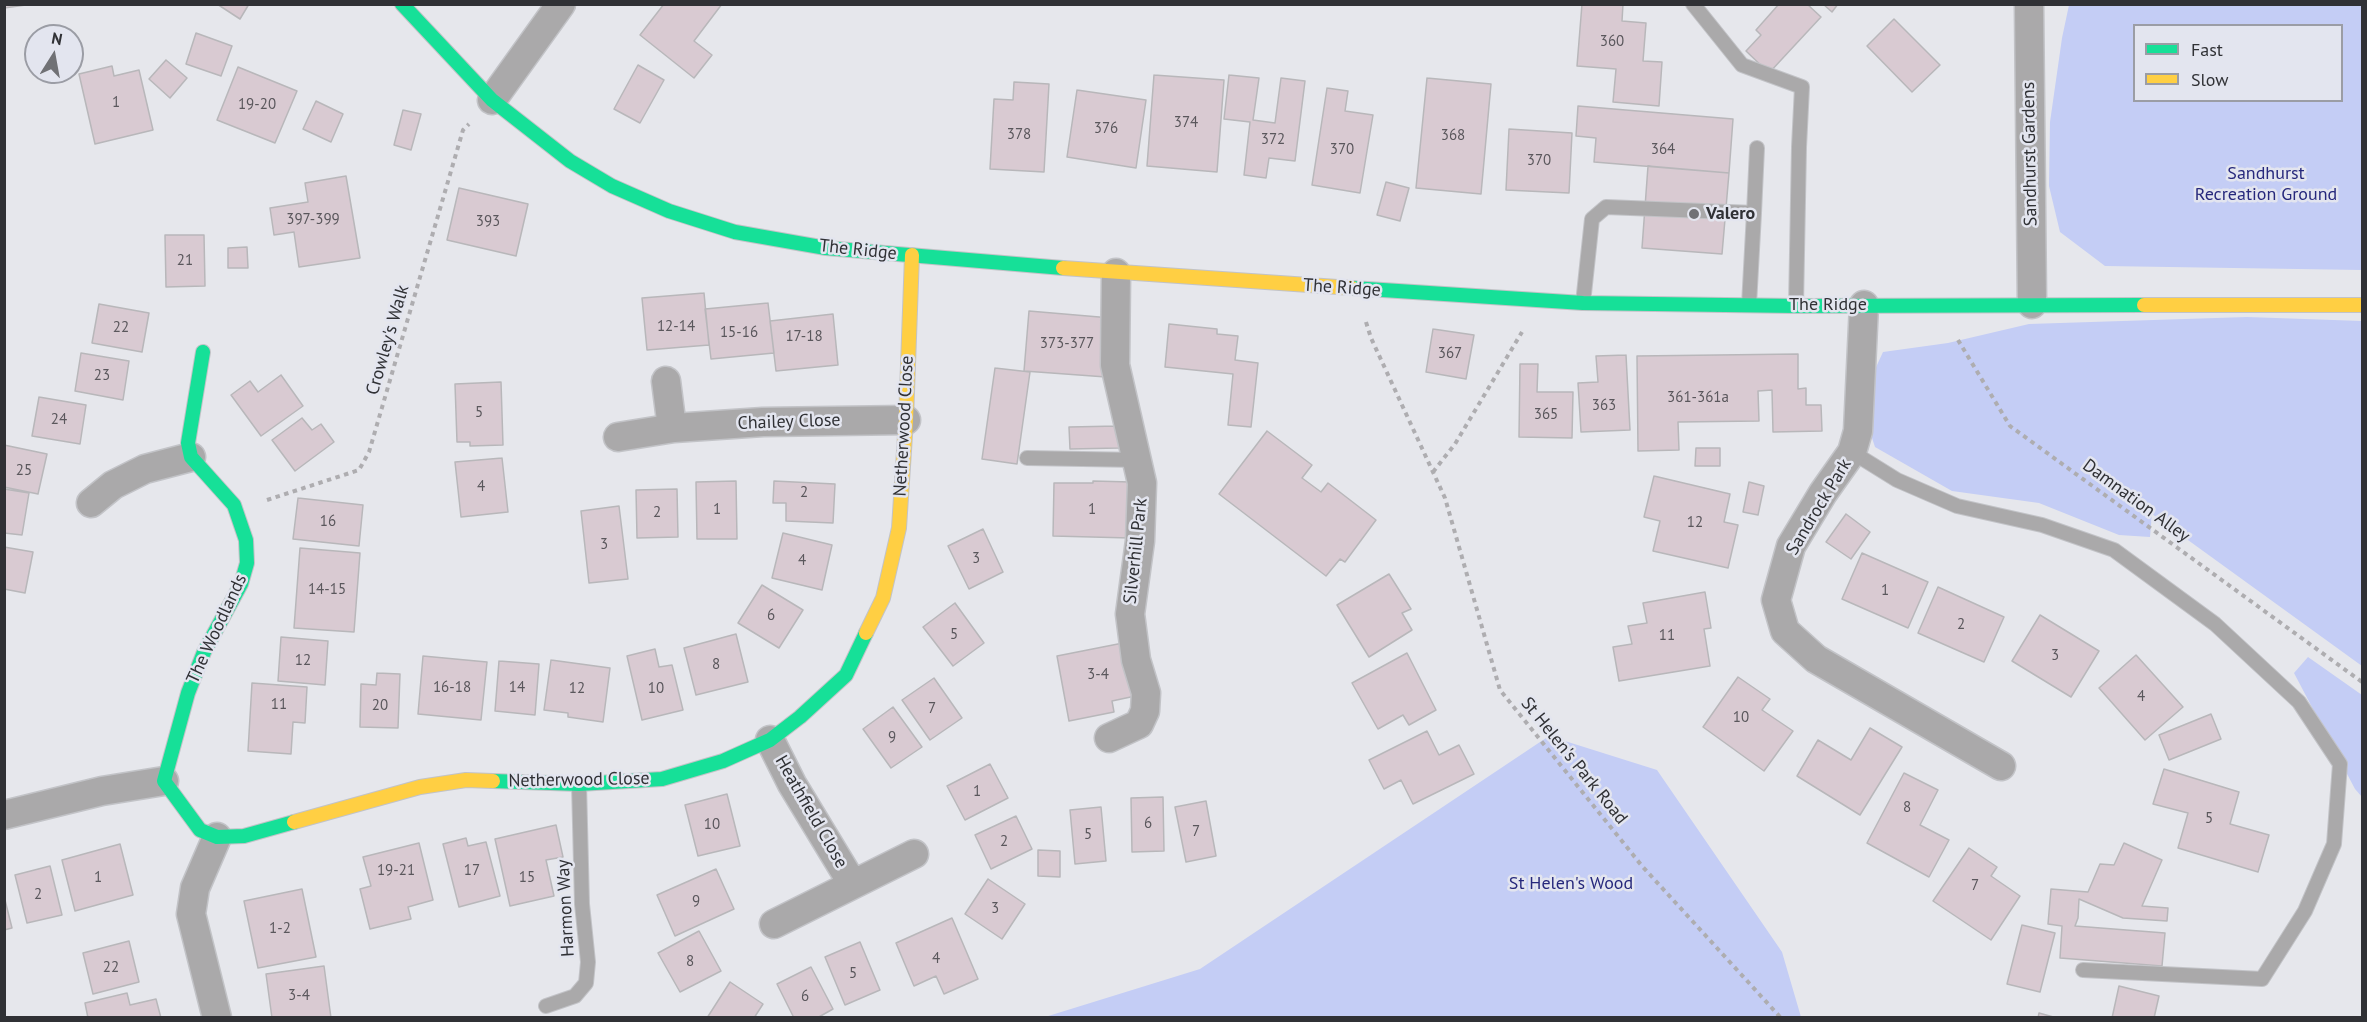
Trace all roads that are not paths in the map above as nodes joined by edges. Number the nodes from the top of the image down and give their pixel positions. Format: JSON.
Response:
{"nodes":[{"id":1,"x":402,"y":4,"type":"edge"},
{"id":2,"x":561,"y":4,"type":"edge"},
{"id":3,"x":1693,"y":4,"type":"edge"},
{"id":4,"x":2029,"y":4,"type":"edge"},
{"id":5,"x":492,"y":100,"type":"junction"},
{"id":6,"x":1757,"y":148,"type":"dead end"},
{"id":7,"x":1754,"y":213,"type":"junction"},
{"id":8,"x":912,"y":255,"type":"junction"},
{"id":9,"x":1116,"y":273,"type":"junction"},
{"id":10,"x":1584,"y":303,"type":"junction"},
{"id":11,"x":2032,"y":304,"type":"junction"},
{"id":12,"x":1749,"y":305,"type":"junction"},
{"id":13,"x":1864,"y":305,"type":"junction"},
{"id":14,"x":2362,"y":305,"type":"edge"},
{"id":15,"x":1796,"y":306,"type":"junction"},
{"id":16,"x":203,"y":352,"type":"dead end"},
{"id":17,"x":666,"y":381,"type":"dead end"},
{"id":18,"x":906,"y":420,"type":"junction"},
{"id":19,"x":672,"y":428,"type":"junction"},
{"id":20,"x":618,"y":437,"type":"dead end"},
{"id":21,"x":1852,"y":452,"type":"junction"},
{"id":22,"x":191,"y":457,"type":"junction"},
{"id":23,"x":1027,"y":458,"type":"dead end"},
{"id":24,"x":1138,"y":460,"type":"junction"},
{"id":25,"x":91,"y":503,"type":"dead end"},
{"id":26,"x":1108,"y":738,"type":"dead end"},
{"id":27,"x":770,"y":740,"type":"junction"},
{"id":28,"x":2001,"y":766,"type":"dead end"},
{"id":29,"x":164,"y":781,"type":"junction"},
{"id":30,"x":579,"y":784,"type":"junction"},
{"id":31,"x":4,"y":815,"type":"edge"},
{"id":32,"x":217,"y":837,"type":"junction"},
{"id":33,"x":914,"y":854,"type":"dead end"},
{"id":34,"x":852,"y":884,"type":"junction"},
{"id":35,"x":774,"y":924,"type":"dead end"},
{"id":36,"x":2083,"y":970,"type":"dead end"},
{"id":37,"x":546,"y":1006,"type":"dead end"},
{"id":38,"x":217,"y":1017,"type":"edge"}],
"edges":[{"from":1,"to":5,"type":"main road","name":"The Ridge"},
{"from":2,"to":5,"type":"street"},
{"from":3,"to":15,"type":"lane"},
{"from":4,"to":11,"type":"street","name":"Sandhurst Gardens"},
{"from":5,"to":8,"type":"main road","name":"The Ridge"},
{"from":6,"to":7,"type":"lane"},
{"from":7,"to":10,"type":"lane"},
{"from":7,"to":12,"type":"lane"},
{"from":8,"to":9,"type":"main road","name":"The Ridge"},
{"from":8,"to":18,"type":"main road","name":"Netherwood Close"},
{"from":9,"to":10,"type":"main road","name":"The Ridge"},
{"from":9,"to":24,"type":"street","name":"Silverhill Park"},
{"from":10,"to":12,"type":"main road","name":"The Ridge"},
{"from":11,"to":13,"type":"main road","name":"The Ridge"},
{"from":11,"to":14,"type":"main road","name":"The Ridge"},
{"from":12,"to":15,"type":"main road","name":"The Ridge"},
{"from":13,"to":15,"type":"main road","name":"The Ridge"},
{"from":13,"to":21,"type":"street","name":"Sandrock Park"},
{"from":16,"to":22,"type":"main road"},
{"from":17,"to":19,"type":"street"},
{"from":18,"to":19,"type":"street","name":"Chailey Close"},
{"from":18,"to":27,"type":"main road","name":"Netherwood Close"},
{"from":19,"to":20,"type":"street","name":"Chailey Close"},
{"from":21,"to":28,"type":"street","name":"Sandrock Park"},
{"from":21,"to":36,"type":"lane"},
{"from":22,"to":25,"type":"street"},
{"from":22,"to":29,"type":"main road","name":"The Woodlands"},
{"from":23,"to":24,"type":"lane"},
{"from":24,"to":26,"type":"street","name":"Silverhill Park"},
{"from":27,"to":30,"type":"main road","name":"Netherwood Close"},
{"from":27,"to":34,"type":"street","name":"Heathfield Close"},
{"from":29,"to":31,"type":"street"},
{"from":29,"to":32,"type":"main road"},
{"from":30,"to":32,"type":"main road","name":"Netherwood Close"},
{"from":30,"to":37,"type":"lane","name":"Harmon Way"},
{"from":32,"to":38,"type":"street"},
{"from":33,"to":34,"type":"street","name":"Heathfield Close"},
{"from":34,"to":35,"type":"street","name":"Heathfield Close"}]}
